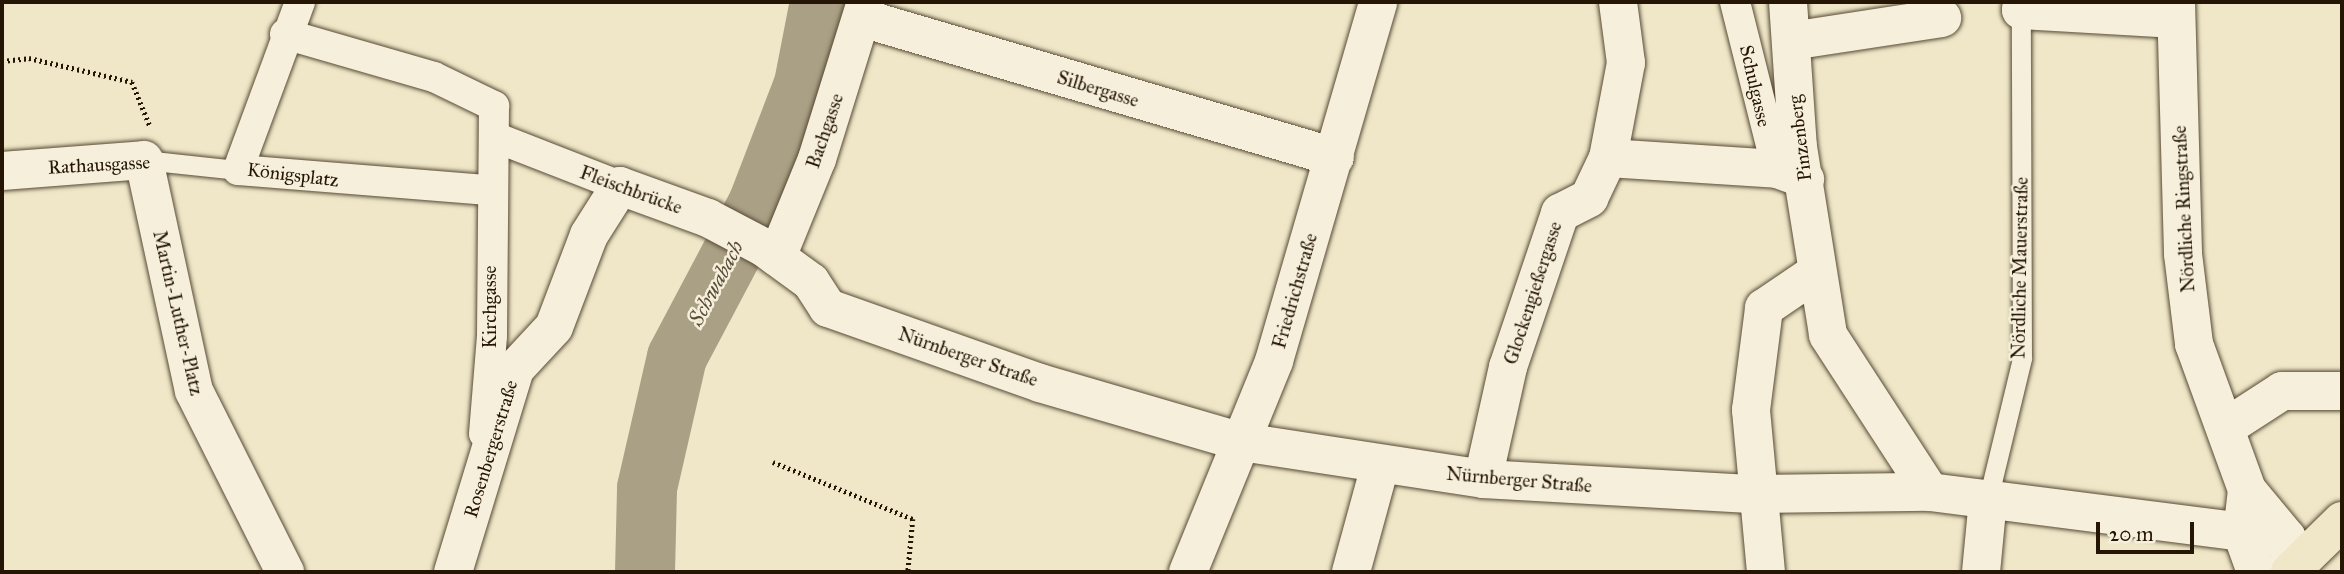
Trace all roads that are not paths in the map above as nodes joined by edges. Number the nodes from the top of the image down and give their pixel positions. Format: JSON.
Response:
{"nodes":[{"id":1,"x":300,"y":2,"type":"edge"},
{"id":2,"x":1377,"y":2,"type":"edge"},
{"id":3,"x":1618,"y":2,"type":"edge"},
{"id":4,"x":1735,"y":2,"type":"edge"},
{"id":5,"x":1788,"y":2,"type":"edge"},
{"id":6,"x":2021,"y":6,"type":"edge"},
{"id":7,"x":864,"y":10,"type":"edge"},
{"id":8,"x":2176,"y":10,"type":"edge"},
{"id":9,"x":1942,"y":18,"type":"dead end"},
{"id":10,"x":285,"y":34,"type":"junction"},
{"id":11,"x":1791,"y":41,"type":"junction"},
{"id":12,"x":497,"y":138,"type":"junction"},
{"id":13,"x":147,"y":144,"type":"junction"},
{"id":14,"x":1335,"y":157,"type":"junction"},
{"id":15,"x":1608,"y":158,"type":"junction"},
{"id":16,"x":238,"y":170,"type":"junction"},
{"id":17,"x":2,"y":171,"type":"edge"},
{"id":18,"x":1791,"y":174,"type":"junction"},
{"id":19,"x":620,"y":186,"type":"junction"},
{"id":20,"x":489,"y":190,"type":"junction"},
{"id":21,"x":770,"y":252,"type":"junction"},
{"id":22,"x":1814,"y":274,"type":"junction"},
{"id":23,"x":2342,"y":391,"type":"edge"},
{"id":24,"x":2228,"y":426,"type":"junction"},
{"id":25,"x":1242,"y":442,"type":"junction"},
{"id":26,"x":1380,"y":466,"type":"junction"},
{"id":27,"x":480,"y":476,"type":"junction"},
{"id":28,"x":1483,"y":479,"type":"junction"},
{"id":29,"x":2247,"y":490,"type":"junction"},
{"id":30,"x":1930,"y":492,"type":"junction"},
{"id":31,"x":1755,"y":494,"type":"junction"},
{"id":32,"x":1988,"y":499,"type":"junction"},
{"id":33,"x":2242,"y":533,"type":"junction"},
{"id":34,"x":2304,"y":553,"type":"edge"},
{"id":35,"x":285,"y":572,"type":"edge"},
{"id":36,"x":453,"y":572,"type":"edge"},
{"id":37,"x":1188,"y":572,"type":"edge"},
{"id":38,"x":1351,"y":572,"type":"edge"},
{"id":39,"x":1766,"y":572,"type":"edge"},
{"id":40,"x":1981,"y":572,"type":"edge"},
{"id":41,"x":2256,"y":572,"type":"edge"}],
"edges":[{"from":1,"to":10,"type":"street","name":"Königsplatz"},
{"from":2,"to":14,"type":"street","name":"Friedrichstraße"},
{"from":3,"to":15,"type":"street","name":"Glockengießergasse"},
{"from":4,"to":18,"type":"street","name":"Schulgasse"},
{"from":5,"to":11,"type":"street","name":"Pinzenberg"},
{"from":6,"to":8,"type":"street"},
{"from":6,"to":32,"type":"lane","name":"Nördliche Mauerstraße"},
{"from":7,"to":14,"type":"street","name":"Silbergasse"},
{"from":7,"to":21,"type":"street","name":"Bachgasse"},
{"from":8,"to":24,"type":"street","name":"Nördliche Ringstraße"},
{"from":9,"to":11,"type":"street"},
{"from":10,"to":12,"type":"street"},
{"from":10,"to":16,"type":"street","name":"Königsplatz"},
{"from":11,"to":18,"type":"street","name":"Pinzenberg"},
{"from":12,"to":19,"type":"street","name":"Fleischbrücke"},
{"from":12,"to":20,"type":"street","name":"Kirchgasse"},
{"from":13,"to":16,"type":"lane","name":"Rathausgasse"},
{"from":13,"to":17,"type":"street","name":"Rathausgasse"},
{"from":13,"to":35,"type":"street","name":"Martin-Luther-Platz"},
{"from":14,"to":25,"type":"street","name":"Friedrichstraße"},
{"from":15,"to":18,"type":"street"},
{"from":15,"to":28,"type":"street","name":"Glockengießergasse"},
{"from":16,"to":20,"type":"street","name":"Königsplatz"},
{"from":18,"to":22,"type":"street","name":"Pinzenberg"},
{"from":19,"to":21,"type":"street","name":"Fleischbrücke"},
{"from":19,"to":27,"type":"street","name":"Rosenbergerstraße"},
{"from":20,"to":27,"type":"street","name":"Kirchgasse"},
{"from":21,"to":25,"type":"street","name":"Nürnberger Straße"},
{"from":22,"to":30,"type":"street","name":"Pinzenberg"},
{"from":22,"to":31,"type":"street"},
{"from":23,"to":24,"type":"street"},
{"from":24,"to":29,"type":"street","name":"Nördliche Ringstraße"},
{"from":25,"to":26,"type":"street","name":"Nürnberger Straße"},
{"from":25,"to":37,"type":"street","name":"Friedrichstraße"},
{"from":26,"to":28,"type":"street","name":"Nürnberger Straße"},
{"from":26,"to":38,"type":"street"},
{"from":27,"to":36,"type":"street","name":"Rosenbergerstraße"},
{"from":28,"to":31,"type":"street","name":"Nürnberger Straße"},
{"from":29,"to":33,"type":"street","name":"Nördliche Ringstraße"},
{"from":29,"to":34,"type":"street","name":"Nördliche Ringstraße"},
{"from":30,"to":31,"type":"street","name":"Nürnberger Straße"},
{"from":30,"to":32,"type":"street","name":"Nürnberger Straße"},
{"from":31,"to":39,"type":"street"},
{"from":32,"to":33,"type":"street","name":"Nürnberger Straße"},
{"from":32,"to":40,"type":"street","name":"Nördliche Mauerstraße"},
{"from":33,"to":34,"type":"street","name":"Nördliche Ringstraße"},
{"from":33,"to":41,"type":"street","name":"Nördliche Ringstraße"}]}
